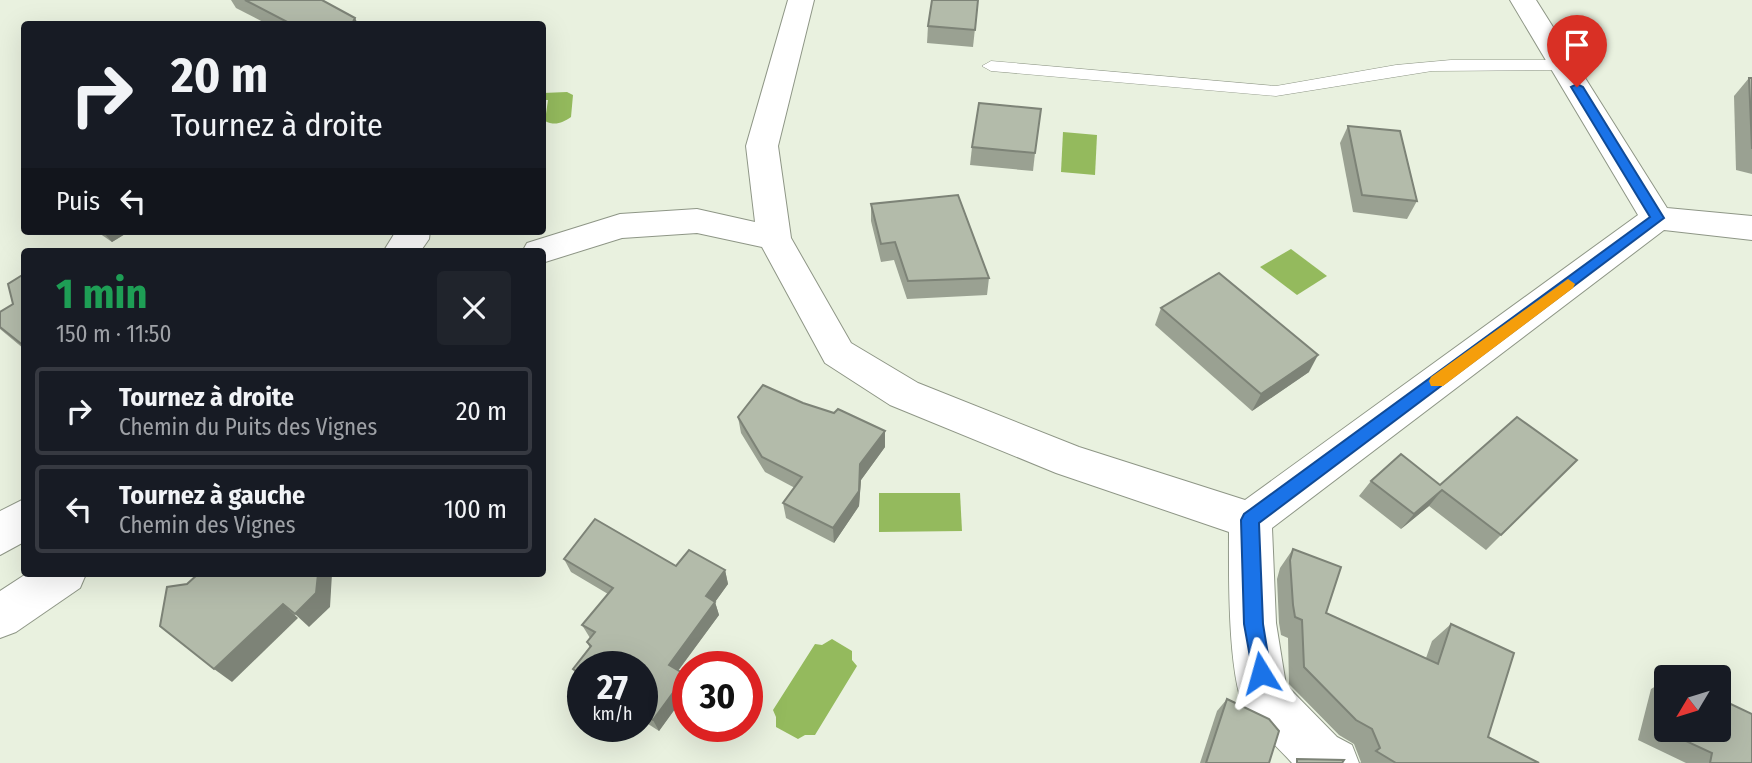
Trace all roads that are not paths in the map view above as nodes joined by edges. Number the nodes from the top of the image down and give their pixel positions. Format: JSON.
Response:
{"nodes":[{"id":1,"x":801,"y":0,"type":"edge"},
{"id":2,"x":1523,"y":0,"type":"edge"},
{"id":3,"x":1564,"y":65,"type":"junction"},
{"id":4,"x":991,"y":66,"type":"dead end"},
{"id":5,"x":1657,"y":218,"type":"junction"},
{"id":6,"x":1752,"y":228,"type":"edge"},
{"id":7,"x":774,"y":238,"type":"junction"},
{"id":8,"x":546,"y":249,"type":"edge"},
{"id":9,"x":21,"y":520,"type":"edge"},
{"id":10,"x":1250,"y":520,"type":"junction"},
{"id":11,"x":0,"y":536,"type":"edge"},
{"id":12,"x":60,"y":577,"type":"edge"},
{"id":13,"x":0,"y":617,"type":"edge"},
{"id":14,"x":1334,"y":763,"type":"edge"}],
"edges":[{"from":1,"to":7,"type":"street"},
{"from":2,"to":3,"type":"street"},
{"from":3,"to":4,"type":"lane"},
{"from":3,"to":5,"type":"street"},
{"from":5,"to":6,"type":"street"},
{"from":5,"to":10,"type":"street"},
{"from":7,"to":8,"type":"street"},
{"from":7,"to":10,"type":"street"},
{"from":9,"to":11,"type":"street"},
{"from":10,"to":14,"type":"street"},
{"from":12,"to":13,"type":"street"}]}
